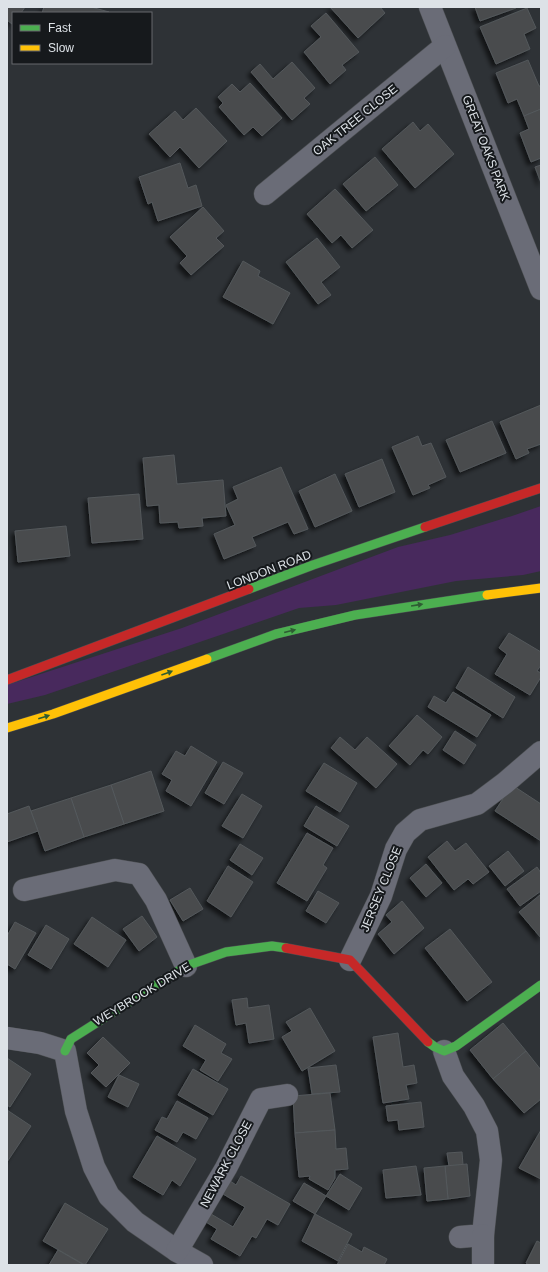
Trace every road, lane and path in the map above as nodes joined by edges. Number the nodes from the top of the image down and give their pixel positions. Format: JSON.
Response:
{"nodes":[{"id":1,"x":430,"y":7,"type":"edge"},
{"id":2,"x":445,"y":46,"type":"junction"},
{"id":3,"x":265,"y":194,"type":"dead end"},
{"id":4,"x":541,"y":289,"type":"edge"},
{"id":5,"x":541,"y":488,"type":"edge"},
{"id":6,"x":541,"y":588,"type":"edge"},
{"id":7,"x":7,"y":680,"type":"edge"},
{"id":8,"x":7,"y":728,"type":"edge"},
{"id":9,"x":541,"y":752,"type":"edge"},
{"id":10,"x":24,"y":890,"type":"dead end"},
{"id":11,"x":350,"y":960,"type":"junction"},
{"id":12,"x":186,"y":966,"type":"junction"},
{"id":13,"x":541,"y":984,"type":"edge"},
{"id":14,"x":7,"y":1038,"type":"edge"},
{"id":15,"x":65,"y":1051,"type":"junction"},
{"id":16,"x":444,"y":1051,"type":"junction"},
{"id":17,"x":287,"y":1095,"type":"dead end"},
{"id":18,"x":483,"y":1235,"type":"junction"},
{"id":19,"x":460,"y":1237,"type":"dead end"},
{"id":20,"x":177,"y":1251,"type":"junction"},
{"id":21,"x":202,"y":1265,"type":"edge"},
{"id":22,"x":483,"y":1265,"type":"edge"}],
"edges":[{"from":1,"to":2,"type":"street","name":"GREAT OAKS PARK"},
{"from":2,"to":3,"type":"street","name":"OAK TREE CLOSE"},
{"from":2,"to":4,"type":"street","name":"GREAT OAKS PARK"},
{"from":5,"to":7,"type":"main road","name":"LONDON ROAD"},
{"from":8,"to":6,"type":"main road","one_way":true},
{"from":9,"to":11,"type":"street","name":"JERSEY CLOSE"},
{"from":10,"to":12,"type":"street"},
{"from":11,"to":12,"type":"main road","name":"WEYBROOK DRIVE"},
{"from":11,"to":16,"type":"main road"},
{"from":12,"to":15,"type":"main road","name":"WEYBROOK DRIVE"},
{"from":13,"to":16,"type":"main road"},
{"from":14,"to":15,"type":"street"},
{"from":15,"to":20,"type":"street"},
{"from":16,"to":18,"type":"street"},
{"from":17,"to":20,"type":"street","name":"NEWARK CLOSE"},
{"from":18,"to":19,"type":"street"},
{"from":18,"to":22,"type":"street"},
{"from":20,"to":21,"type":"street"}]}
